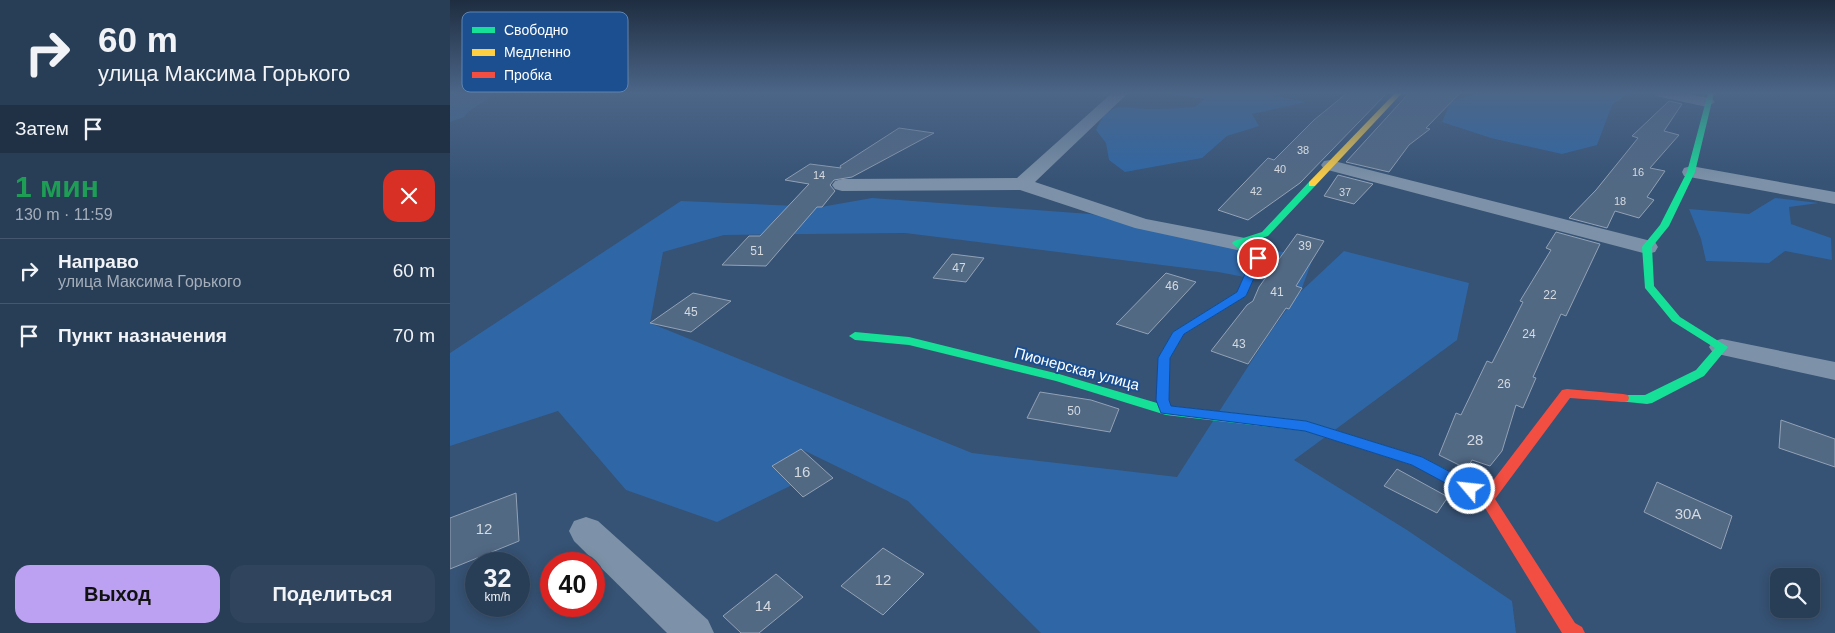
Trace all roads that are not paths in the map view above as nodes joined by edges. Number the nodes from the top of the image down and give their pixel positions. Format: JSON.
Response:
{"nodes":[{"id":1,"x":1089,"y":123,"type":"edge"},
{"id":2,"x":1371,"y":123,"type":"edge"},
{"id":3,"x":1703,"y":123,"type":"edge"},
{"id":4,"x":1330,"y":165,"type":"junction"},
{"id":5,"x":1691,"y":172,"type":"junction"},
{"id":6,"x":1022,"y":184,"type":"junction"},
{"id":7,"x":842,"y":185,"type":"dead end"},
{"id":8,"x":1835,"y":198,"type":"edge"},
{"id":9,"x":1237,"y":243,"type":"junction"},
{"id":10,"x":1648,"y":247,"type":"junction"},
{"id":11,"x":855,"y":336,"type":"dead end"},
{"id":12,"x":1722,"y":347,"type":"junction"},
{"id":13,"x":1835,"y":371,"type":"edge"},
{"id":14,"x":1166,"y":410,"type":"junction"},
{"id":15,"x":1487,"y":499,"type":"junction"},
{"id":16,"x":586,"y":531,"type":"dead end"},
{"id":17,"x":694,"y":633,"type":"edge"},
{"id":18,"x":1576,"y":633,"type":"edge"}],
"edges":[{"from":1,"to":6,"type":"street"},
{"from":2,"to":4,"type":"street"},
{"from":3,"to":5,"type":"street"},
{"from":4,"to":9,"type":"street"},
{"from":4,"to":10,"type":"street"},
{"from":5,"to":8,"type":"street"},
{"from":5,"to":10,"type":"street"},
{"from":6,"to":7,"type":"street"},
{"from":6,"to":9,"type":"street"},
{"from":9,"to":14,"type":"street"},
{"from":10,"to":12,"type":"street"},
{"from":11,"to":14,"type":"street","name":"Пионерская улица"},
{"from":12,"to":13,"type":"street"},
{"from":12,"to":15,"type":"street"},
{"from":14,"to":15,"type":"street","name":"Пионерская улица"},
{"from":15,"to":18,"type":"street","name":"Пионерская улица"},
{"from":16,"to":17,"type":"street"}]}
